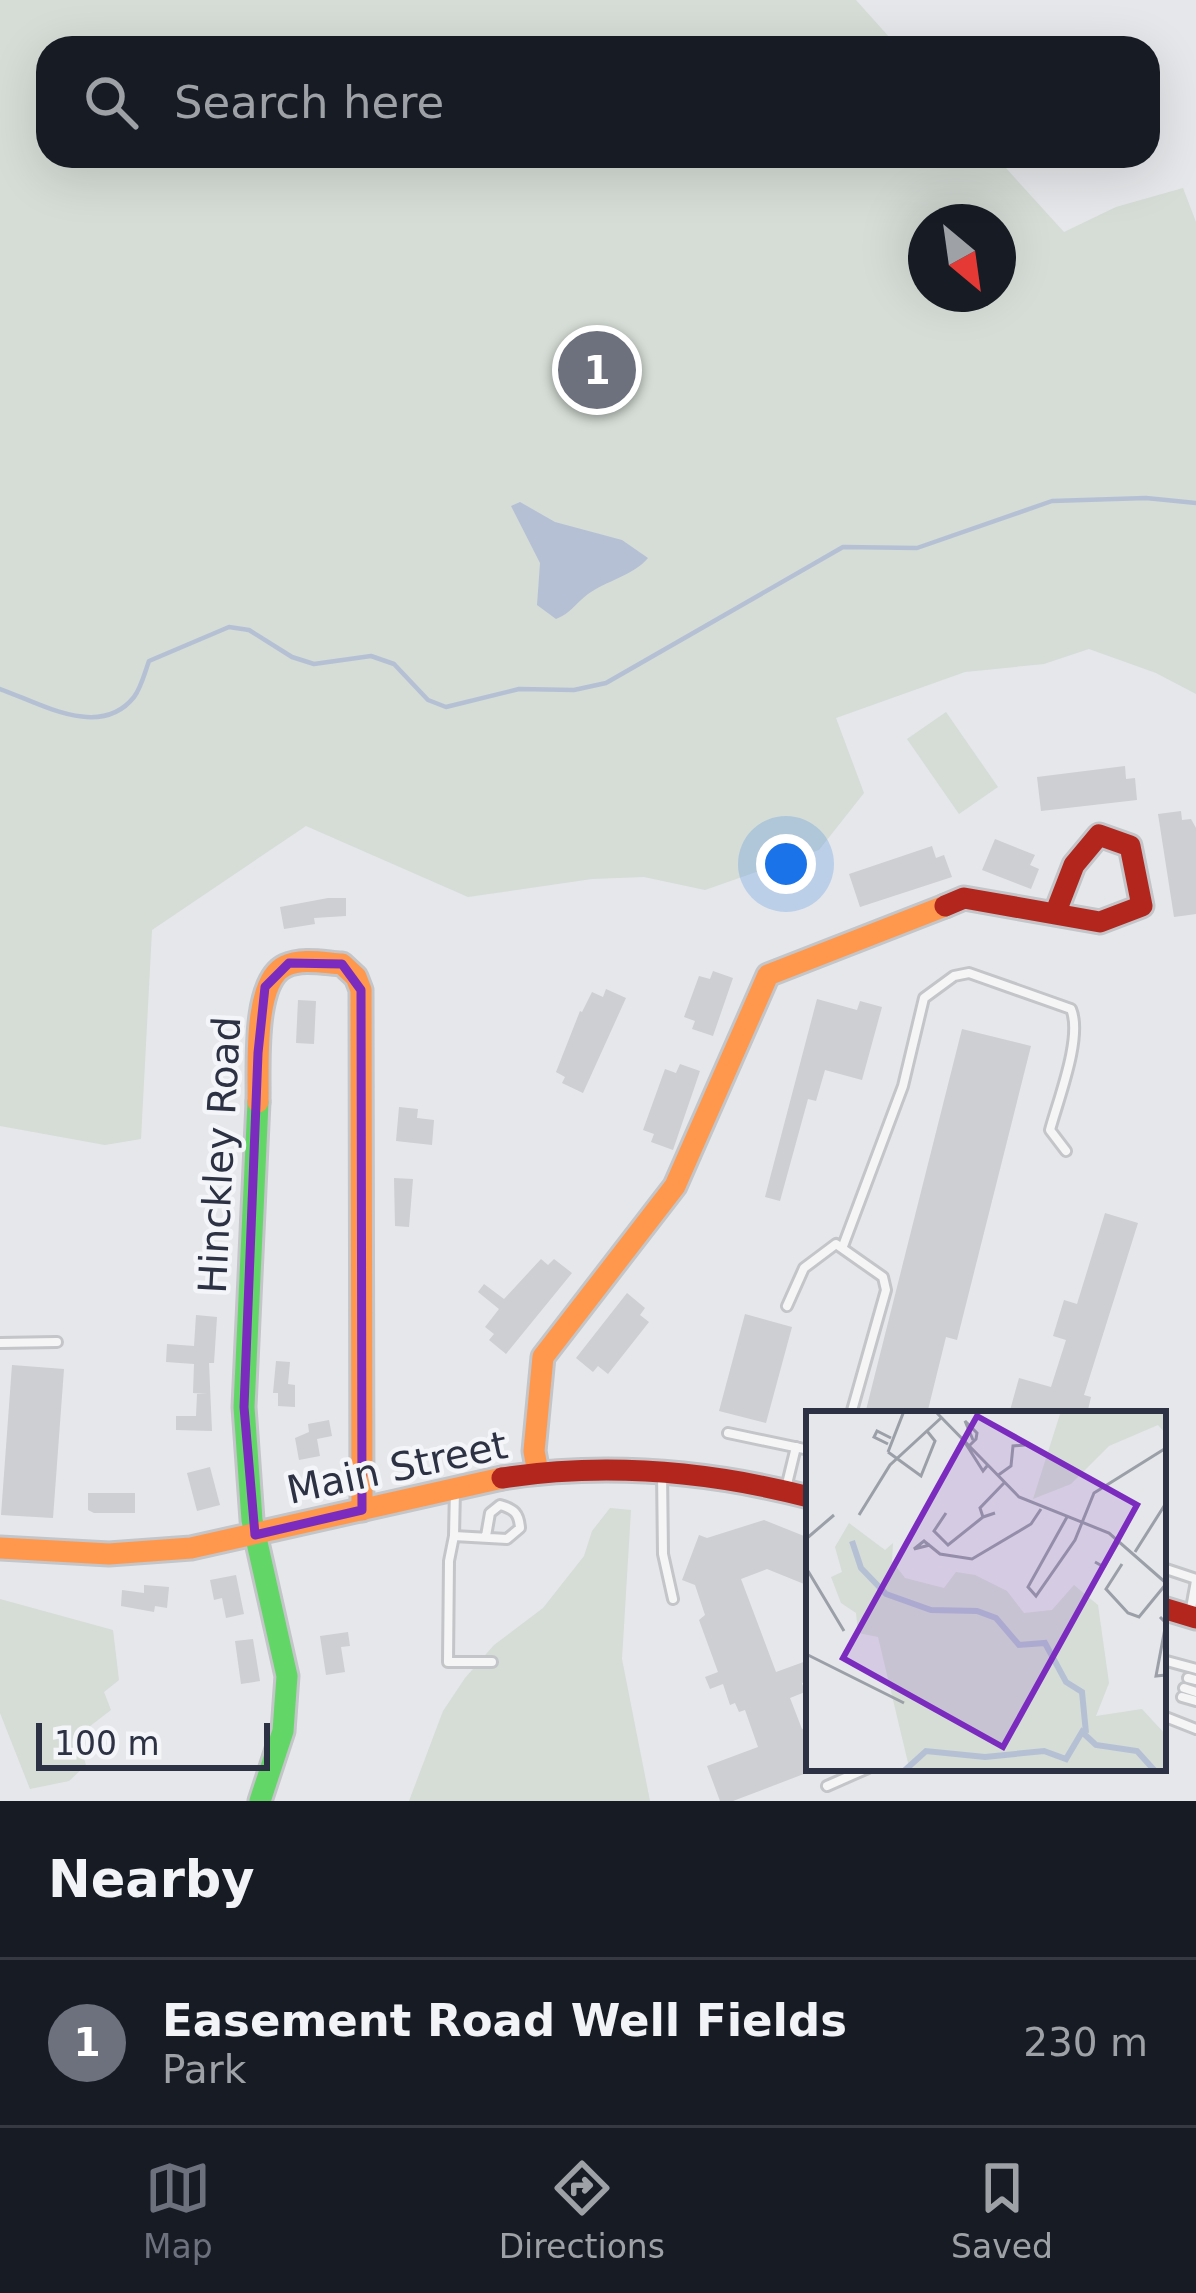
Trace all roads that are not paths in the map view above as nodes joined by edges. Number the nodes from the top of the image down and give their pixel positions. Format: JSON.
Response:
{"nodes":[{"id":1,"x":1054,"y":914,"type":"junction"},
{"id":2,"x":1066,"y":1151,"type":"dead end"},
{"id":3,"x":843,"y":1246,"type":"junction"},
{"id":4,"x":787,"y":1306,"type":"dead end"},
{"id":5,"x":57,"y":1342,"type":"dead end"},
{"id":6,"x":0,"y":1343,"type":"edge"},
{"id":7,"x":852,"y":1411,"type":"edge"},
{"id":8,"x":728,"y":1433,"type":"dead end"},
{"id":9,"x":796,"y":1447,"type":"junction"},
{"id":10,"x":806,"y":1449,"type":"edge"},
{"id":11,"x":662,"y":1470,"type":"junction"},
{"id":12,"x":538,"y":1473,"type":"junction"},
{"id":13,"x":455,"y":1487,"type":"junction"},
{"id":14,"x":785,"y":1490,"type":"junction"},
{"id":15,"x":806,"y":1496,"type":"edge"},
{"id":16,"x":362,"y":1510,"type":"junction"},
{"id":17,"x":255,"y":1535,"type":"junction"},
{"id":18,"x":454,"y":1536,"type":"junction"},
{"id":19,"x":486,"y":1536,"type":"junction"},
{"id":20,"x":0,"y":1548,"type":"edge"},
{"id":21,"x":1166,"y":1569,"type":"edge"},
{"id":22,"x":1196,"y":1580,"type":"edge"},
{"id":23,"x":673,"y":1599,"type":"dead end"},
{"id":24,"x":1193,"y":1617,"type":"edge"},
{"id":25,"x":1166,"y":1661,"type":"edge"},
{"id":26,"x":491,"y":1662,"type":"dead end"},
{"id":27,"x":1196,"y":1669,"type":"edge"},
{"id":28,"x":1196,"y":1692,"type":"edge"},
{"id":29,"x":1196,"y":1702,"type":"edge"},
{"id":30,"x":1166,"y":1716,"type":"edge"},
{"id":31,"x":1196,"y":1730,"type":"edge"},
{"id":32,"x":861,"y":1771,"type":"edge"},
{"id":33,"x":827,"y":1786,"type":"dead end"},
{"id":34,"x":260,"y":1801,"type":"edge"}],
"edges":[{"from":1,"to":1,"type":"street"},
{"from":1,"to":12,"type":"street"},
{"from":2,"to":3,"type":"lane"},
{"from":3,"to":4,"type":"lane"},
{"from":3,"to":7,"type":"lane"},
{"from":5,"to":6,"type":"lane"},
{"from":8,"to":9,"type":"lane"},
{"from":9,"to":10,"type":"lane"},
{"from":9,"to":14,"type":"lane"},
{"from":11,"to":12,"type":"street","name":"Main Street"},
{"from":11,"to":14,"type":"street","name":"Main Street"},
{"from":11,"to":23,"type":"lane"},
{"from":12,"to":13,"type":"street","name":"Main Street"},
{"from":13,"to":16,"type":"street","name":"Main Street"},
{"from":13,"to":18,"type":"lane"},
{"from":14,"to":15,"type":"street","name":"Main Street"},
{"from":16,"to":17,"type":"street","name":"Main Street"},
{"from":16,"to":17,"type":"street","name":"Hinckley Road"},
{"from":17,"to":20,"type":"street","name":"Main Street"},
{"from":17,"to":34,"type":"street"},
{"from":18,"to":19,"type":"lane"},
{"from":18,"to":26,"type":"lane"},
{"from":19,"to":19,"type":"lane"},
{"from":21,"to":22,"type":"lane"},
{"from":22,"to":24,"type":"lane"},
{"from":25,"to":27,"type":"lane"},
{"from":28,"to":29,"type":"lane"},
{"from":30,"to":31,"type":"lane"},
{"from":32,"to":33,"type":"lane"}]}
